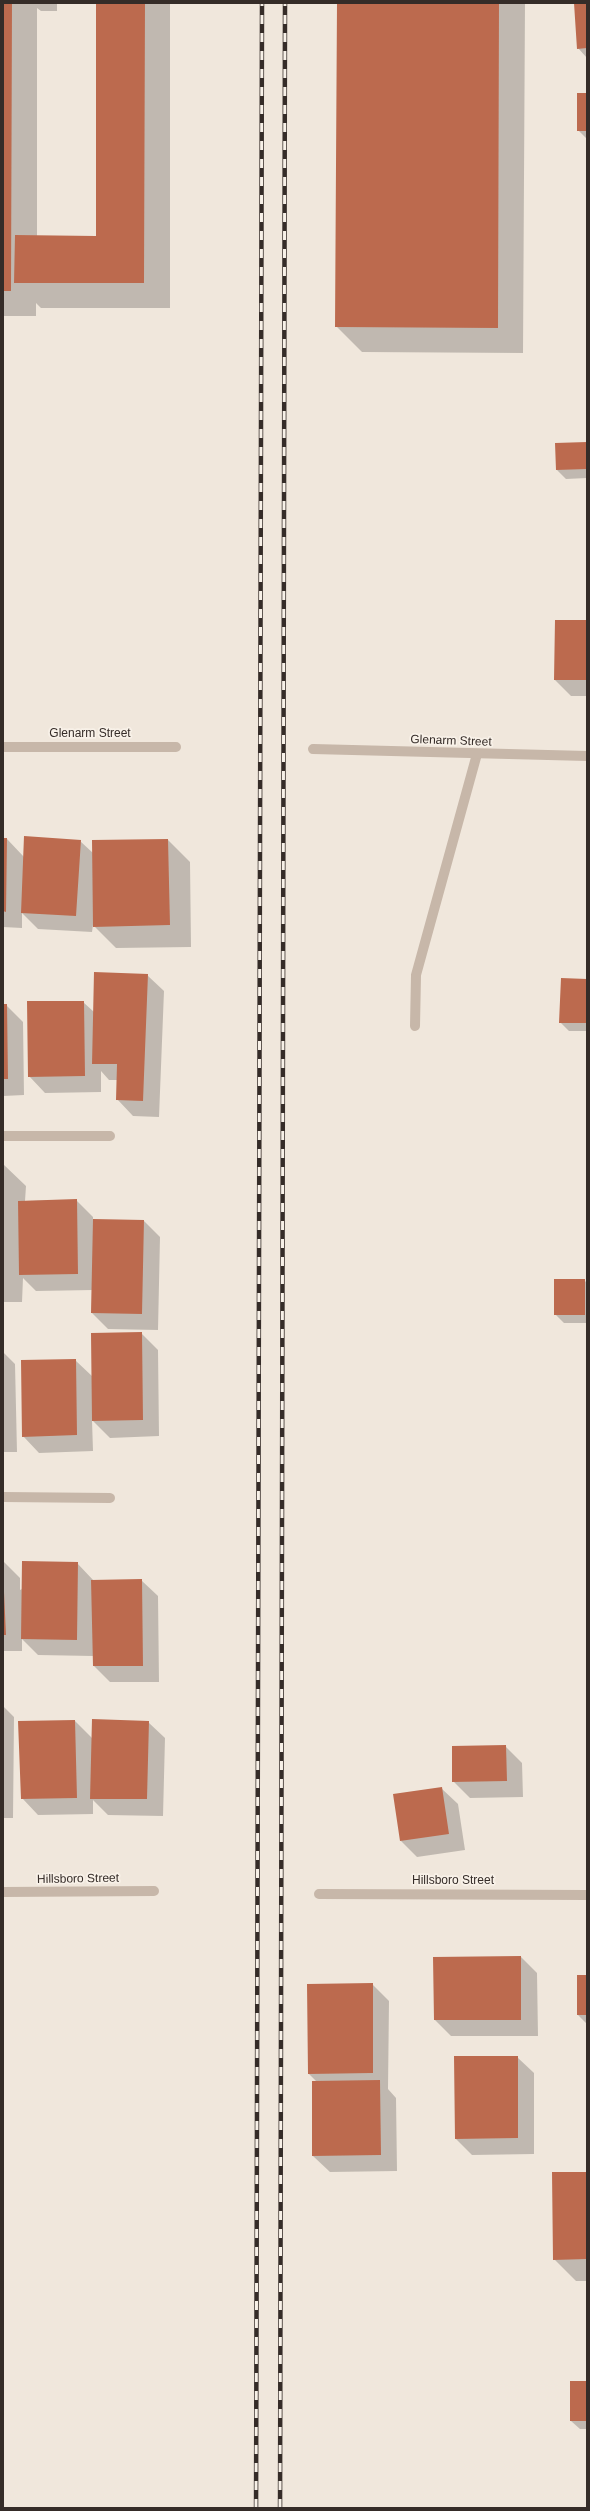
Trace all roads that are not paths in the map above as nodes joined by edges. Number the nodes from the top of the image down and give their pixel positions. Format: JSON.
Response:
{"nodes":[{"id":1,"x":3,"y":747,"type":"edge"},
{"id":2,"x":176,"y":748,"type":"dead end"},
{"id":3,"x":313,"y":749,"type":"dead end"},
{"id":4,"x":478,"y":754,"type":"junction"},
{"id":5,"x":587,"y":756,"type":"edge"},
{"id":6,"x":415,"y":1026,"type":"dead end"},
{"id":7,"x":3,"y":1136,"type":"edge"},
{"id":8,"x":110,"y":1136,"type":"dead end"},
{"id":9,"x":3,"y":1497,"type":"edge"},
{"id":10,"x":110,"y":1498,"type":"dead end"},
{"id":11,"x":154,"y":1891,"type":"dead end"},
{"id":12,"x":3,"y":1892,"type":"edge"},
{"id":13,"x":320,"y":1894,"type":"dead end"},
{"id":14,"x":587,"y":1895,"type":"edge"}],
"edges":[{"from":1,"to":2,"type":"street","name":"Glenarm Street"},
{"from":3,"to":4,"type":"street","name":"Glenarm Street"},
{"from":4,"to":5,"type":"street","name":"Glenarm Street"},
{"from":4,"to":6,"type":"street"},
{"from":7,"to":8,"type":"street"},
{"from":9,"to":10,"type":"street"},
{"from":11,"to":12,"type":"street","name":"Hillsboro Street"},
{"from":13,"to":14,"type":"street","name":"Hillsboro Street"}]}
